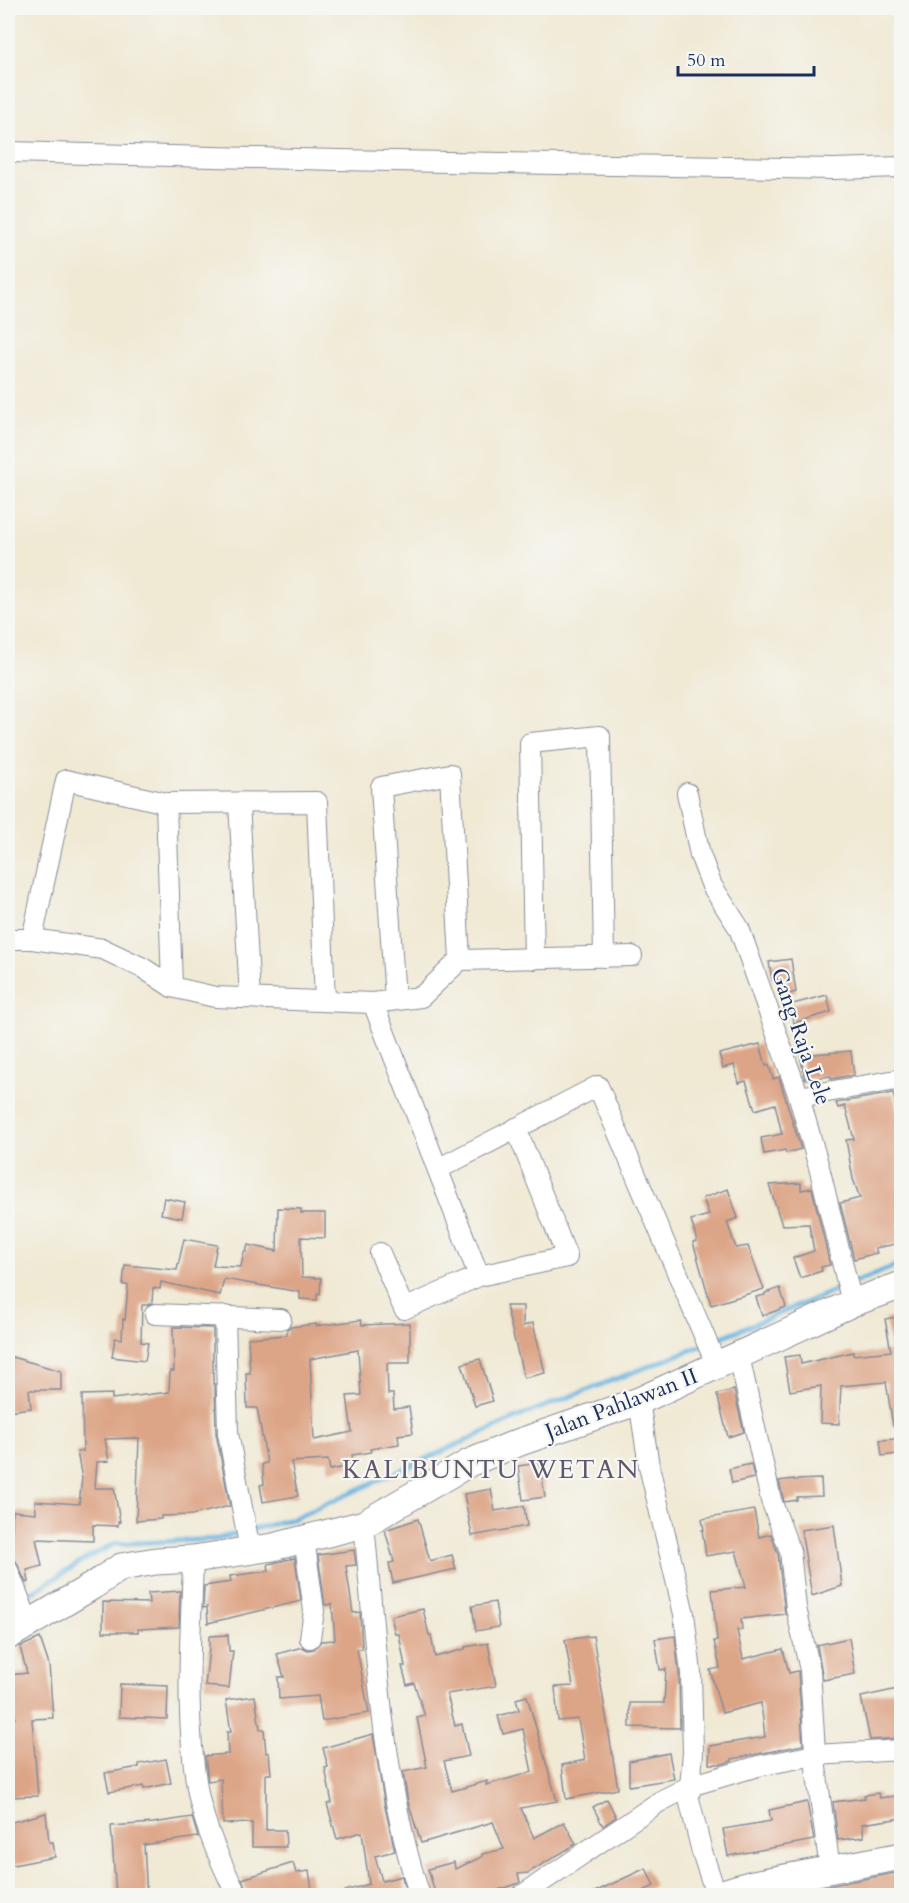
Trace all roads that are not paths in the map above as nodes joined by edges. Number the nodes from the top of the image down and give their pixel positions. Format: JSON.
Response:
{"nodes":[{"id":1,"x":8,"y":152,"type":"edge"},
{"id":2,"x":902,"y":167,"type":"edge"},
{"id":3,"x":687,"y":793,"type":"dead end"},
{"id":4,"x":166,"y":803,"type":"junction"},
{"id":5,"x":238,"y":803,"type":"junction"},
{"id":6,"x":11,"y":939,"type":"dead end"},
{"id":7,"x":32,"y":939,"type":"junction"},
{"id":8,"x":632,"y":956,"type":"dead end"},
{"id":9,"x":604,"y":957,"type":"junction"},
{"id":10,"x":534,"y":958,"type":"junction"},
{"id":11,"x":460,"y":960,"type":"junction"},
{"id":12,"x":172,"y":987,"type":"junction"},
{"id":13,"x":250,"y":998,"type":"junction"},
{"id":14,"x":395,"y":1000,"type":"junction"},
{"id":15,"x":325,"y":1001,"type":"junction"},
{"id":16,"x":373,"y":1003,"type":"junction"},
{"id":17,"x":902,"y":1079,"type":"edge"},
{"id":18,"x":799,"y":1097,"type":"junction"},
{"id":19,"x":516,"y":1128,"type":"junction"},
{"id":20,"x":438,"y":1169,"type":"junction"},
{"id":21,"x":380,"y":1253,"type":"dead end"},
{"id":22,"x":479,"y":1276,"type":"junction"},
{"id":23,"x":902,"y":1285,"type":"edge"},
{"id":24,"x":851,"y":1302,"type":"junction"},
{"id":25,"x":155,"y":1314,"type":"dead end"},
{"id":26,"x":225,"y":1316,"type":"junction"},
{"id":27,"x":280,"y":1319,"type":"dead end"},
{"id":28,"x":728,"y":1360,"type":"junction"},
{"id":29,"x":639,"y":1401,"type":"junction"},
{"id":30,"x":364,"y":1524,"type":"junction"},
{"id":31,"x":304,"y":1538,"type":"junction"},
{"id":32,"x":249,"y":1545,"type":"junction"},
{"id":33,"x":193,"y":1559,"type":"junction"},
{"id":34,"x":8,"y":1570,"type":"edge"},
{"id":35,"x":20,"y":1624,"type":"edge"},
{"id":36,"x":310,"y":1638,"type":"dead end"},
{"id":37,"x":902,"y":1750,"type":"edge"},
{"id":38,"x":816,"y":1761,"type":"junction"},
{"id":39,"x":690,"y":1793,"type":"junction"},
{"id":40,"x":902,"y":1856,"type":"edge"},
{"id":41,"x":830,"y":1869,"type":"junction"},
{"id":42,"x":753,"y":1890,"type":"edge"},
{"id":43,"x":714,"y":1895,"type":"edge"},
{"id":44,"x":237,"y":1896,"type":"edge"},
{"id":45,"x":420,"y":1896,"type":"edge"},
{"id":46,"x":521,"y":1896,"type":"edge"}],
"edges":[{"from":1,"to":2,"type":"street"},
{"from":3,"to":18,"type":"street","name":"Gang Raja Lele"},
{"from":4,"to":5,"type":"street"},
{"from":4,"to":7,"type":"street"},
{"from":4,"to":12,"type":"street"},
{"from":5,"to":13,"type":"street"},
{"from":5,"to":15,"type":"street"},
{"from":6,"to":7,"type":"street"},
{"from":7,"to":12,"type":"street"},
{"from":8,"to":9,"type":"street"},
{"from":9,"to":10,"type":"street"},
{"from":9,"to":10,"type":"street"},
{"from":10,"to":11,"type":"street"},
{"from":11,"to":14,"type":"street"},
{"from":11,"to":14,"type":"street"},
{"from":12,"to":13,"type":"street"},
{"from":13,"to":15,"type":"street"},
{"from":14,"to":16,"type":"street"},
{"from":15,"to":16,"type":"street"},
{"from":16,"to":20,"type":"street"},
{"from":17,"to":18,"type":"street"},
{"from":18,"to":24,"type":"street","name":"Gang Raja Lele"},
{"from":19,"to":20,"type":"street"},
{"from":19,"to":22,"type":"street"},
{"from":19,"to":28,"type":"street"},
{"from":20,"to":22,"type":"street"},
{"from":21,"to":22,"type":"street"},
{"from":23,"to":24,"type":"street","name":"Jalan Pahlawan II"},
{"from":24,"to":28,"type":"street","name":"Jalan Pahlawan II"},
{"from":25,"to":26,"type":"street"},
{"from":26,"to":27,"type":"street"},
{"from":26,"to":32,"type":"street"},
{"from":28,"to":29,"type":"street","name":"Jalan Pahlawan II"},
{"from":28,"to":38,"type":"street"},
{"from":29,"to":30,"type":"street","name":"Jalan Pahlawan II"},
{"from":29,"to":39,"type":"street"},
{"from":30,"to":31,"type":"street","name":"Jalan Pahlawan II"},
{"from":30,"to":45,"type":"street"},
{"from":31,"to":32,"type":"street","name":"Jalan Pahlawan II"},
{"from":31,"to":36,"type":"street"},
{"from":32,"to":33,"type":"street","name":"Jalan Pahlawan II"},
{"from":33,"to":35,"type":"street","name":"Jalan Pahlawan II"},
{"from":33,"to":44,"type":"street"},
{"from":34,"to":35,"type":"street"},
{"from":37,"to":38,"type":"street"},
{"from":38,"to":39,"type":"street"},
{"from":38,"to":41,"type":"street"},
{"from":39,"to":43,"type":"street"},
{"from":39,"to":46,"type":"street"},
{"from":40,"to":41,"type":"street"},
{"from":41,"to":42,"type":"street"},
{"from":42,"to":43,"type":"street"}]}
